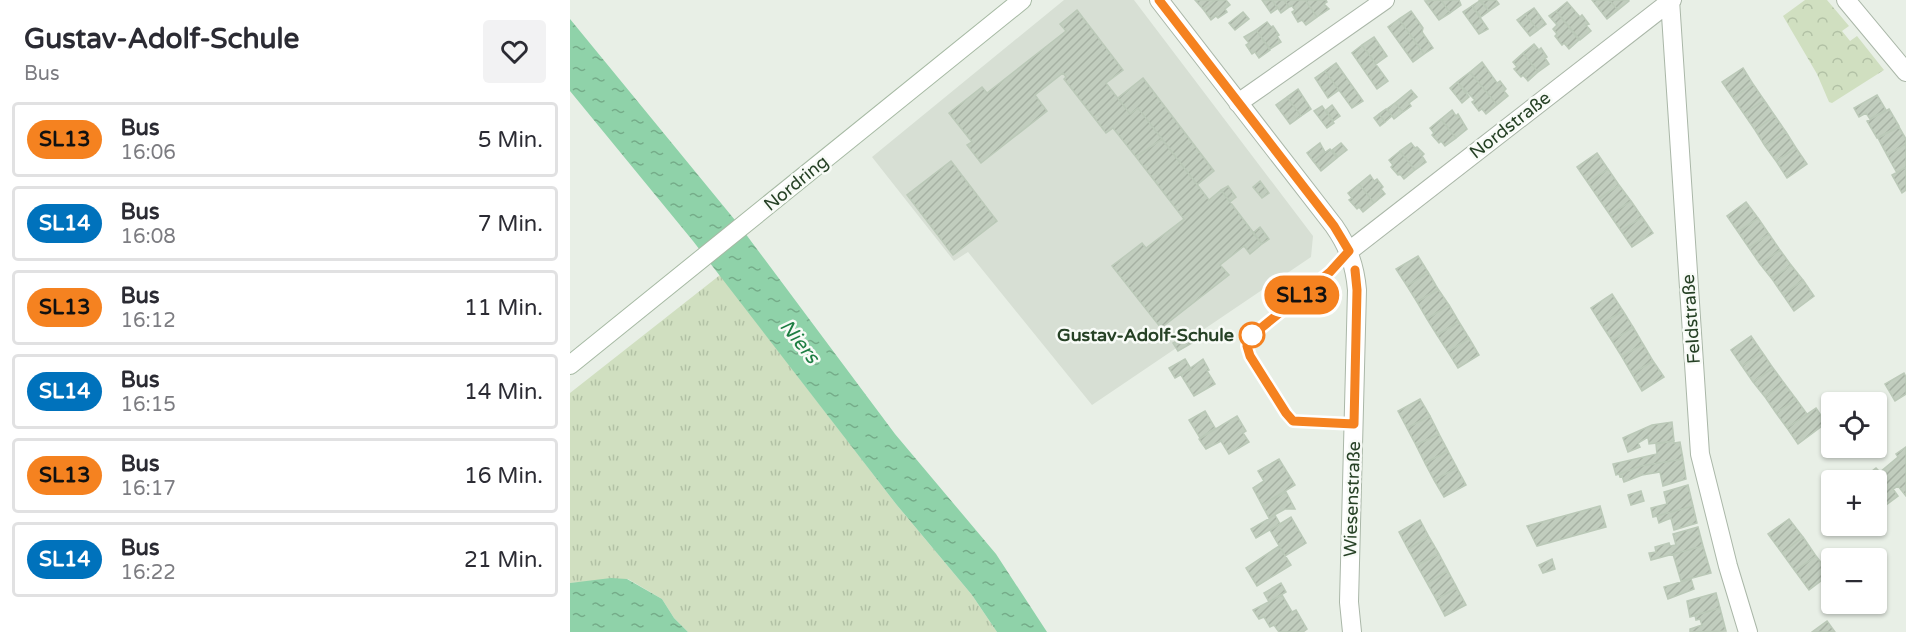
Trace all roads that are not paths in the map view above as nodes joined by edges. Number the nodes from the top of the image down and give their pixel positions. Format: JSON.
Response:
{"nodes":[{"id":1,"x":1022,"y":0,"type":"edge"},
{"id":2,"x":1158,"y":0,"type":"edge"},
{"id":3,"x":1385,"y":0,"type":"edge"},
{"id":4,"x":1846,"y":0,"type":"edge"},
{"id":5,"x":1671,"y":1,"type":"edge"},
{"id":6,"x":1906,"y":72,"type":"edge"},
{"id":7,"x":1238,"y":103,"type":"junction"},
{"id":8,"x":1349,"y":251,"type":"junction"},
{"id":9,"x":570,"y":366,"type":"edge"},
{"id":10,"x":1352,"y":632,"type":"edge"},
{"id":11,"x":1748,"y":632,"type":"edge"}],
"edges":[{"from":1,"to":9,"type":"street","name":"Nordring"},
{"from":2,"to":7,"type":"street","name":"Wiesenstraße"},
{"from":3,"to":7,"type":"street"},
{"from":4,"to":6,"type":"street"},
{"from":5,"to":8,"type":"street","name":"Nordstraße"},
{"from":5,"to":11,"type":"street","name":"Feldstraße"},
{"from":7,"to":8,"type":"street","name":"Wiesenstraße"},
{"from":8,"to":10,"type":"street","name":"Wiesenstraße"}]}
